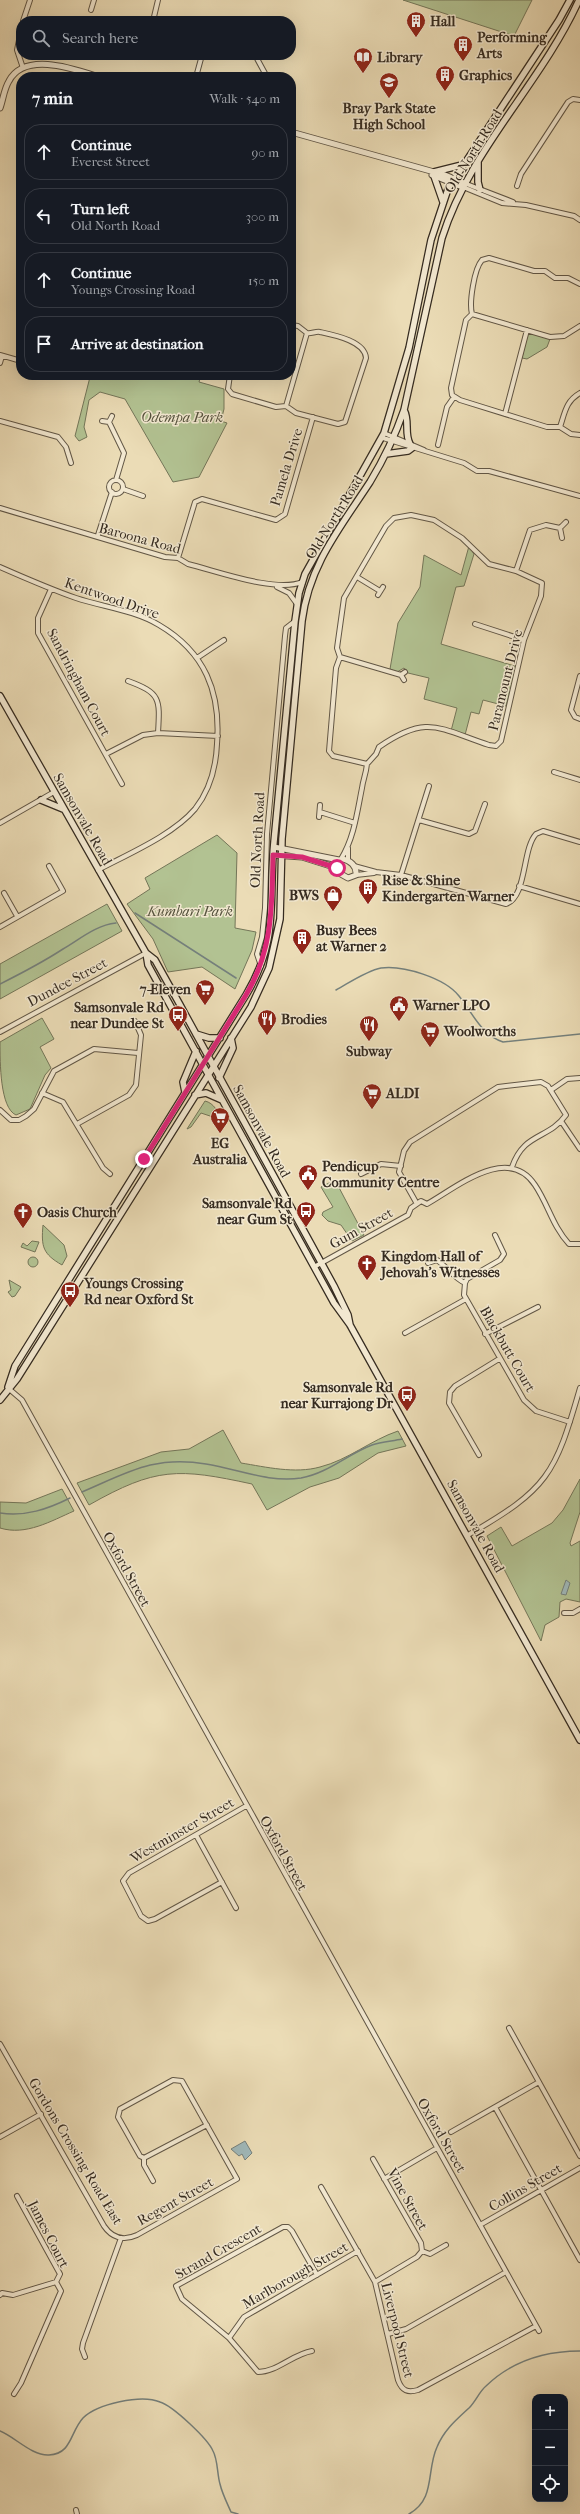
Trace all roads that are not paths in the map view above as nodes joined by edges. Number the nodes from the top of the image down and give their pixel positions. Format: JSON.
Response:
{"nodes":[{"id":1,"x":30,"y":0,"type":"edge"},
{"id":2,"x":94,"y":0,"type":"edge"},
{"id":3,"x":158,"y":0,"type":"edge"},
{"id":4,"x":570,"y":0,"type":"edge"},
{"id":5,"x":579,"y":0,"type":"edge"},
{"id":6,"x":91,"y":10,"type":"dead end"},
{"id":7,"x":25,"y":16,"type":"edge"},
{"id":8,"x":154,"y":16,"type":"edge"},
{"id":9,"x":21,"y":60,"type":"edge"},
{"id":10,"x":201,"y":60,"type":"edge"},
{"id":11,"x":258,"y":60,"type":"edge"},
{"id":12,"x":24,"y":68,"type":"junction"},
{"id":13,"x":16,"y":72,"type":"edge"},
{"id":14,"x":17,"y":72,"type":"edge"},
{"id":15,"x":79,"y":72,"type":"edge"},
{"id":16,"x":197,"y":72,"type":"edge"},
{"id":17,"x":264,"y":72,"type":"edge"},
{"id":18,"x":580,"y":100,"type":"edge"},
{"id":19,"x":0,"y":108,"type":"edge"},
{"id":20,"x":296,"y":133,"type":"edge"},
{"id":21,"x":478,"y":162,"type":"junction"},
{"id":22,"x":462,"y":166,"type":"junction"},
{"id":23,"x":434,"y":174,"type":"junction"},
{"id":24,"x":453,"y":180,"type":"junction"},
{"id":25,"x":463,"y":185,"type":"junction"},
{"id":26,"x":517,"y":186,"type":"dead end"},
{"id":27,"x":480,"y":190,"type":"junction"},
{"id":28,"x":443,"y":202,"type":"junction"},
{"id":29,"x":515,"y":203,"type":"junction"},
{"id":30,"x":580,"y":220,"type":"edge"},
{"id":31,"x":580,"y":284,"type":"edge"},
{"id":32,"x":472,"y":314,"type":"junction"},
{"id":33,"x":296,"y":326,"type":"edge"},
{"id":34,"x":580,"y":326,"type":"edge"},
{"id":35,"x":528,"y":330,"type":"junction"},
{"id":36,"x":307,"y":333,"type":"junction"},
{"id":37,"x":1,"y":356,"type":"edge"},
{"id":38,"x":16,"y":360,"type":"edge"},
{"id":39,"x":0,"y":363,"type":"edge"},
{"id":40,"x":296,"y":371,"type":"edge"},
{"id":41,"x":229,"y":380,"type":"edge"},
{"id":42,"x":293,"y":380,"type":"edge"},
{"id":43,"x":580,"y":393,"type":"edge"},
{"id":44,"x":454,"y":397,"type":"junction"},
{"id":45,"x":286,"y":406,"type":"junction"},
{"id":46,"x":404,"y":410,"type":"junction"},
{"id":47,"x":505,"y":414,"type":"junction"},
{"id":48,"x":112,"y":416,"type":"dead end"},
{"id":49,"x":313,"y":417,"type":"junction"},
{"id":50,"x":0,"y":421,"type":"edge"},
{"id":51,"x":102,"y":421,"type":"dead end"},
{"id":52,"x":109,"y":422,"type":"junction"},
{"id":53,"x":560,"y":427,"type":"junction"},
{"id":54,"x":384,"y":435,"type":"junction"},
{"id":55,"x":580,"y":435,"type":"edge"},
{"id":56,"x":393,"y":440,"type":"junction"},
{"id":57,"x":438,"y":445,"type":"dead end"},
{"id":58,"x":411,"y":446,"type":"junction"},
{"id":59,"x":386,"y":454,"type":"junction"},
{"id":60,"x":71,"y":463,"type":"dead end"},
{"id":61,"x":116,"y":480,"type":"junction"},
{"id":62,"x":123,"y":489,"type":"junction"},
{"id":63,"x":112,"y":492,"type":"junction"},
{"id":64,"x":143,"y":496,"type":"dead end"},
{"id":65,"x":580,"y":496,"type":"edge"},
{"id":66,"x":0,"y":508,"type":"edge"},
{"id":67,"x":566,"y":522,"type":"dead end"},
{"id":68,"x":560,"y":528,"type":"junction"},
{"id":69,"x":98,"y":535,"type":"junction"},
{"id":70,"x":562,"y":538,"type":"dead end"},
{"id":71,"x":178,"y":558,"type":"junction"},
{"id":72,"x":0,"y":567,"type":"edge"},
{"id":73,"x":516,"y":571,"type":"junction"},
{"id":74,"x":357,"y":577,"type":"junction"},
{"id":75,"x":302,"y":582,"type":"junction"},
{"id":76,"x":274,"y":586,"type":"junction"},
{"id":77,"x":383,"y":587,"type":"dead end"},
{"id":78,"x":51,"y":589,"type":"junction"},
{"id":79,"x":297,"y":604,"type":"junction"},
{"id":80,"x":295,"y":621,"type":"junction"},
{"id":81,"x":475,"y":624,"type":"dead end"},
{"id":82,"x":224,"y":640,"type":"dead end"},
{"id":83,"x":524,"y":640,"type":"junction"},
{"id":84,"x":340,"y":657,"type":"junction"},
{"id":85,"x":197,"y":658,"type":"junction"},
{"id":86,"x":405,"y":672,"type":"dead end"},
{"id":87,"x":401,"y":675,"type":"junction"},
{"id":88,"x":580,"y":676,"type":"edge"},
{"id":89,"x":404,"y":680,"type":"dead end"},
{"id":90,"x":128,"y":681,"type":"dead end"},
{"id":91,"x":0,"y":696,"type":"edge"},
{"id":92,"x":580,"y":719,"type":"edge"},
{"id":93,"x":158,"y":733,"type":"junction"},
{"id":94,"x":218,"y":736,"type":"junction"},
{"id":95,"x":106,"y":754,"type":"junction"},
{"id":96,"x":367,"y":764,"type":"junction"},
{"id":97,"x":554,"y":772,"type":"dead end"},
{"id":98,"x":580,"y":780,"type":"edge"},
{"id":99,"x":122,"y":784,"type":"dead end"},
{"id":100,"x":429,"y":786,"type":"dead end"},
{"id":101,"x":54,"y":792,"type":"junction"},
{"id":102,"x":41,"y":800,"type":"junction"},
{"id":103,"x":484,"y":804,"type":"dead end"},
{"id":104,"x":320,"y":805,"type":"dead end"},
{"id":105,"x":64,"y":809,"type":"junction"},
{"id":106,"x":320,"y":812,"type":"junction"},
{"id":107,"x":319,"y":817,"type":"dead end"},
{"id":108,"x":419,"y":820,"type":"junction"},
{"id":109,"x":0,"y":823,"type":"edge"},
{"id":110,"x":356,"y":823,"type":"junction"},
{"id":111,"x":580,"y":842,"type":"edge"},
{"id":112,"x":274,"y":847,"type":"junction"},
{"id":113,"x":282,"y":848,"type":"junction"},
{"id":114,"x":348,"y":848,"type":"junction"},
{"id":115,"x":273,"y":855,"type":"junction"},
{"id":116,"x":282,"y":855,"type":"junction"},
{"id":117,"x":340,"y":859,"type":"junction"},
{"id":118,"x":348,"y":860,"type":"junction"},
{"id":119,"x":49,"y":866,"type":"dead end"},
{"id":120,"x":354,"y":866,"type":"junction"},
{"id":121,"x":337,"y":868,"type":"junction"},
{"id":122,"x":98,"y":870,"type":"junction"},
{"id":123,"x":376,"y":872,"type":"junction"},
{"id":124,"x":356,"y":875,"type":"junction"},
{"id":125,"x":401,"y":875,"type":"junction"},
{"id":126,"x":519,"y":886,"type":"junction"},
{"id":127,"x":4,"y":893,"type":"dead end"},
{"id":128,"x":580,"y":904,"type":"edge"},
{"id":129,"x":17,"y":916,"type":"junction"},
{"id":130,"x":0,"y":927,"type":"edge"},
{"id":131,"x":146,"y":953,"type":"junction"},
{"id":132,"x":261,"y":967,"type":"junction"},
{"id":133,"x":135,"y":1021,"type":"dead end"},
{"id":134,"x":0,"y":1032,"type":"edge"},
{"id":135,"x":196,"y":1034,"type":"junction"},
{"id":136,"x":220,"y":1038,"type":"junction"},
{"id":137,"x":231,"y":1038,"type":"junction"},
{"id":138,"x":196,"y":1051,"type":"junction"},
{"id":139,"x":138,"y":1053,"type":"junction"},
{"id":140,"x":208,"y":1056,"type":"junction"},
{"id":141,"x":203,"y":1064,"type":"junction"},
{"id":142,"x":213,"y":1066,"type":"junction"},
{"id":143,"x":208,"y":1074,"type":"junction"},
{"id":144,"x":219,"y":1078,"type":"junction"},
{"id":145,"x":580,"y":1078,"type":"edge"},
{"id":146,"x":551,"y":1090,"type":"junction"},
{"id":147,"x":185,"y":1092,"type":"junction"},
{"id":148,"x":42,"y":1093,"type":"junction"},
{"id":149,"x":195,"y":1095,"type":"junction"},
{"id":150,"x":222,"y":1100,"type":"junction"},
{"id":151,"x":0,"y":1110,"type":"edge"},
{"id":152,"x":561,"y":1121,"type":"junction"},
{"id":153,"x":77,"y":1124,"type":"junction"},
{"id":154,"x":580,"y":1149,"type":"edge"},
{"id":155,"x":401,"y":1166,"type":"junction"},
{"id":156,"x":512,"y":1167,"type":"junction"},
{"id":157,"x":110,"y":1174,"type":"dead end"},
{"id":158,"x":360,"y":1174,"type":"dead end"},
{"id":159,"x":417,"y":1204,"type":"junction"},
{"id":160,"x":495,"y":1235,"type":"dead end"},
{"id":161,"x":580,"y":1244,"type":"edge"},
{"id":162,"x":321,"y":1263,"type":"junction"},
{"id":163,"x":428,"y":1263,"type":"dead end"},
{"id":164,"x":314,"y":1267,"type":"junction"},
{"id":165,"x":466,"y":1281,"type":"junction"},
{"id":166,"x":466,"y":1299,"type":"junction"},
{"id":167,"x":538,"y":1307,"type":"dead end"},
{"id":168,"x":350,"y":1325,"type":"junction"},
{"id":169,"x":406,"y":1333,"type":"dead end"},
{"id":170,"x":485,"y":1334,"type":"junction"},
{"id":171,"x":499,"y":1359,"type":"junction"},
{"id":172,"x":8,"y":1388,"type":"junction"},
{"id":173,"x":580,"y":1388,"type":"edge"},
{"id":174,"x":0,"y":1400,"type":"edge"},
{"id":175,"x":570,"y":1422,"type":"junction"},
{"id":176,"x":479,"y":1455,"type":"dead end"},
{"id":177,"x":468,"y":1535,"type":"junction"},
{"id":178,"x":580,"y":1609,"type":"edge"},
{"id":179,"x":564,"y":1613,"type":"dead end"},
{"id":180,"x":580,"y":1740,"type":"edge"},
{"id":181,"x":246,"y":1806,"type":"junction"},
{"id":182,"x":196,"y":1835,"type":"junction"},
{"id":183,"x":222,"y":1882,"type":"junction"},
{"id":184,"x":236,"y":1908,"type":"dead end"},
{"id":185,"x":509,"y":2028,"type":"dead end"},
{"id":186,"x":0,"y":2044,"type":"edge"},
{"id":187,"x":539,"y":2082,"type":"junction"},
{"id":188,"x":495,"y":2107,"type":"junction"},
{"id":189,"x":41,"y":2114,"type":"junction"},
{"id":190,"x":206,"y":2125,"type":"junction"},
{"id":191,"x":451,"y":2132,"type":"dead end"},
{"id":192,"x":0,"y":2137,"type":"edge"},
{"id":193,"x":437,"y":2148,"type":"junction"},
{"id":194,"x":580,"y":2156,"type":"edge"},
{"id":195,"x":144,"y":2158,"type":"junction"},
{"id":196,"x":373,"y":2159,"type":"dead end"},
{"id":197,"x":580,"y":2168,"type":"edge"},
{"id":198,"x":384,"y":2179,"type":"junction"},
{"id":199,"x":153,"y":2181,"type":"dead end"},
{"id":200,"x":321,"y":2187,"type":"dead end"},
{"id":201,"x":542,"y":2190,"type":"junction"},
{"id":202,"x":17,"y":2196,"type":"dead end"},
{"id":203,"x":480,"y":2225,"type":"junction"},
{"id":204,"x":122,"y":2238,"type":"junction"},
{"id":205,"x":446,"y":2245,"type":"dead end"},
{"id":206,"x":358,"y":2251,"type":"junction"},
{"id":207,"x":422,"y":2251,"type":"junction"},
{"id":208,"x":580,"y":2260,"type":"edge"},
{"id":209,"x":506,"y":2272,"type":"junction"},
{"id":210,"x":317,"y":2275,"type":"junction"},
{"id":211,"x":56,"y":2282,"type":"junction"},
{"id":212,"x":375,"y":2282,"type":"junction"},
{"id":213,"x":1,"y":2292,"type":"edge"},
{"id":214,"x":536,"y":2326,"type":"junction"},
{"id":215,"x":538,"y":2331,"type":"dead end"},
{"id":216,"x":388,"y":2334,"type":"junction"},
{"id":217,"x":229,"y":2338,"type":"junction"},
{"id":218,"x":312,"y":2351,"type":"dead end"},
{"id":219,"x":85,"y":2357,"type":"dead end"},
{"id":220,"x":14,"y":2394,"type":"dead end"}],
"edges":[{"from":1,"to":7,"type":"street"},
{"from":2,"to":6,"type":"street"},
{"from":3,"to":8,"type":"street"},
{"from":4,"to":22,"type":"main road","name":"Old North Road"},
{"from":5,"to":21,"type":"main road","name":"Old North Road"},
{"from":9,"to":12,"type":"street"},
{"from":10,"to":16,"type":"street"},
{"from":11,"to":17,"type":"street"},
{"from":12,"to":14,"type":"street"},
{"from":12,"to":15,"type":"street"},
{"from":13,"to":19,"type":"street"},
{"from":18,"to":26,"type":"street"},
{"from":20,"to":23,"type":"street"},
{"from":21,"to":25,"type":"main road","name":"Old North Road"},
{"from":21,"to":27,"type":"main road"},
{"from":22,"to":23,"type":"main road"},
{"from":22,"to":24,"type":"main road","name":"Old North Road"},
{"from":23,"to":24,"type":"street"},
{"from":23,"to":28,"type":"main road"},
{"from":24,"to":25,"type":"street"},
{"from":24,"to":28,"type":"main road","name":"Old North Road"},
{"from":25,"to":27,"type":"street"},
{"from":25,"to":29,"type":"street"},
{"from":25,"to":46,"type":"main road","name":"Old North Road"},
{"from":27,"to":29,"type":"street"},
{"from":28,"to":54,"type":"main road","name":"Old North Road"},
{"from":29,"to":30,"type":"street"},
{"from":31,"to":32,"type":"street"},
{"from":32,"to":35,"type":"street"},
{"from":32,"to":44,"type":"street"},
{"from":33,"to":36,"type":"street"},
{"from":34,"to":35,"type":"street"},
{"from":35,"to":47,"type":"street"},
{"from":36,"to":40,"type":"street"},
{"from":36,"to":49,"type":"street"},
{"from":37,"to":38,"type":"street"},
{"from":37,"to":39,"type":"street"},
{"from":41,"to":45,"type":"street"},
{"from":42,"to":45,"type":"street"},
{"from":43,"to":53,"type":"street"},
{"from":44,"to":47,"type":"street"},
{"from":44,"to":57,"type":"street"},
{"from":45,"to":49,"type":"street"},
{"from":46,"to":56,"type":"main road","name":"Old North Road"},
{"from":46,"to":58,"type":"main road"},
{"from":47,"to":53,"type":"street"},
{"from":48,"to":52,"type":"street"},
{"from":49,"to":71,"type":"street","name":"Pamela Drive"},
{"from":50,"to":60,"type":"street"},
{"from":51,"to":52,"type":"street"},
{"from":52,"to":61,"type":"street"},
{"from":53,"to":55,"type":"street"},
{"from":54,"to":56,"type":"street"},
{"from":54,"to":75,"type":"main road","name":"Old North Road"},
{"from":56,"to":58,"type":"street"},
{"from":56,"to":59,"type":"main road","name":"Old North Road"},
{"from":58,"to":59,"type":"main road"},
{"from":58,"to":65,"type":"street"},
{"from":59,"to":113,"type":"main road","name":"Old North Road"},
{"from":61,"to":62,"type":"street"},
{"from":61,"to":63,"type":"street"},
{"from":62,"to":63,"type":"street"},
{"from":62,"to":64,"type":"street"},
{"from":63,"to":69,"type":"street"},
{"from":66,"to":69,"type":"street","name":"Baroona Road"},
{"from":67,"to":68,"type":"street"},
{"from":68,"to":70,"type":"street"},
{"from":68,"to":73,"type":"street"},
{"from":69,"to":71,"type":"street","name":"Baroona Road"},
{"from":71,"to":76,"type":"street","name":"Baroona Road"},
{"from":72,"to":78,"type":"street","name":"Kentwood Drive"},
{"from":73,"to":74,"type":"street"},
{"from":73,"to":83,"type":"street","name":"Paramount Drive"},
{"from":74,"to":77,"type":"street"},
{"from":74,"to":84,"type":"street"},
{"from":75,"to":76,"type":"street","name":"Baroona Road"},
{"from":75,"to":79,"type":"main road","name":"Old North Road"},
{"from":76,"to":79,"type":"street","name":"Baroona Road"},
{"from":78,"to":85,"type":"street","name":"Kentwood Drive"},
{"from":78,"to":95,"type":"street","name":"Sandringham Court"},
{"from":79,"to":80,"type":"main road","name":"Old North Road"},
{"from":80,"to":112,"type":"main road","name":"Old North Road"},
{"from":80,"to":132,"type":"street","name":"Old North Road"},
{"from":81,"to":83,"type":"street"},
{"from":82,"to":85,"type":"street"},
{"from":83,"to":96,"type":"street","name":"Paramount Drive"},
{"from":84,"to":87,"type":"street"},
{"from":84,"to":96,"type":"street"},
{"from":85,"to":94,"type":"street","name":"Kentwood Drive"},
{"from":86,"to":87,"type":"street"},
{"from":87,"to":89,"type":"street"},
{"from":88,"to":92,"type":"street"},
{"from":90,"to":93,"type":"street"},
{"from":91,"to":101,"type":"main road","name":"Samsonvale Road"},
{"from":93,"to":94,"type":"street"},
{"from":93,"to":95,"type":"street"},
{"from":94,"to":122,"type":"street","name":"Kentwood Drive"},
{"from":95,"to":99,"type":"street","name":"Sandringham Court"},
{"from":96,"to":110,"type":"street","name":"Paramount Drive"},
{"from":97,"to":98,"type":"street"},
{"from":100,"to":108,"type":"street"},
{"from":101,"to":102,"type":"street"},
{"from":101,"to":105,"type":"main road","name":"Samsonvale Road"},
{"from":102,"to":105,"type":"main road"},
{"from":102,"to":109,"type":"street"},
{"from":103,"to":108,"type":"street"},
{"from":104,"to":106,"type":"street"},
{"from":105,"to":122,"type":"main road","name":"Samsonvale Road"},
{"from":106,"to":107,"type":"street"},
{"from":106,"to":110,"type":"street"},
{"from":108,"to":125,"type":"street"},
{"from":110,"to":114,"type":"street","name":"Paramount Drive"},
{"from":111,"to":126,"type":"street"},
{"from":112,"to":113,"type":"street"},
{"from":112,"to":115,"type":"main road","name":"Old North Road"},
{"from":113,"to":116,"type":"main road","name":"Old North Road"},
{"from":113,"to":117,"type":"street"},
{"from":114,"to":117,"type":"street"},
{"from":114,"to":118,"type":"street"},
{"from":115,"to":116,"type":"street"},
{"from":115,"to":132,"type":"main road","name":"Old North Road"},
{"from":116,"to":121,"type":"street"},
{"from":116,"to":137,"type":"main road","name":"Old North Road"},
{"from":117,"to":118,"type":"street"},
{"from":117,"to":121,"type":"street"},
{"from":118,"to":120,"type":"street"},
{"from":119,"to":129,"type":"street"},
{"from":120,"to":123,"type":"street"},
{"from":120,"to":124,"type":"street"},
{"from":121,"to":124,"type":"street"},
{"from":122,"to":131,"type":"main road","name":"Samsonvale Road"},
{"from":123,"to":124,"type":"street"},
{"from":123,"to":125,"type":"street"},
{"from":125,"to":126,"type":"street"},
{"from":126,"to":128,"type":"street"},
{"from":127,"to":129,"type":"street"},
{"from":129,"to":130,"type":"street"},
{"from":131,"to":134,"type":"street","name":"Dundee Street"},
{"from":131,"to":135,"type":"main road","name":"Samsonvale Road"},
{"from":131,"to":138,"type":"main road","name":"Samsonvale Road"},
{"from":132,"to":136,"type":"main road","name":"Old North Road"},
{"from":133,"to":139,"type":"street"},
{"from":135,"to":136,"type":"main road"},
{"from":135,"to":140,"type":"main road","name":"Samsonvale Road"},
{"from":136,"to":140,"type":"main road","name":"Old North Road"},
{"from":137,"to":142,"type":"main road","name":"Old North Road"},
{"from":137,"to":144,"type":"main road"},
{"from":138,"to":141,"type":"main road","name":"Samsonvale Road"},
{"from":138,"to":147,"type":"main road"},
{"from":139,"to":148,"type":"street"},
{"from":139,"to":153,"type":"street"},
{"from":140,"to":141,"type":"main road","name":"Old North Road"},
{"from":140,"to":142,"type":"main road","name":"Samsonvale Road"},
{"from":141,"to":143,"type":"main road","name":"Samsonvale Road"},
{"from":141,"to":147,"type":"main road","name":"Old North Road"},
{"from":142,"to":143,"type":"main road","name":"Old North Road"},
{"from":142,"to":144,"type":"main road","name":"Samsonvale Road"},
{"from":143,"to":149,"type":"main road","name":"Old North Road"},
{"from":143,"to":150,"type":"main road","name":"Samsonvale Road"},
{"from":144,"to":162,"type":"main road","name":"Samsonvale Road"},
{"from":145,"to":146,"type":"street"},
{"from":146,"to":152,"type":"street"},
{"from":146,"to":155,"type":"street"},
{"from":147,"to":172,"type":"main road","name":"Old North Road"},
{"from":148,"to":151,"type":"street"},
{"from":148,"to":153,"type":"street"},
{"from":149,"to":150,"type":"main road"},
{"from":149,"to":172,"type":"main road","name":"Old North Road"},
{"from":150,"to":164,"type":"main road","name":"Samsonvale Road"},
{"from":152,"to":154,"type":"street"},
{"from":152,"to":156,"type":"street"},
{"from":153,"to":157,"type":"street"},
{"from":155,"to":158,"type":"street"},
{"from":155,"to":159,"type":"street"},
{"from":156,"to":159,"type":"street"},
{"from":156,"to":161,"type":"street"},
{"from":159,"to":162,"type":"street","name":"Gum Street"},
{"from":160,"to":165,"type":"street"},
{"from":162,"to":164,"type":"street","name":"Gum Street"},
{"from":162,"to":168,"type":"main road","name":"Samsonvale Road"},
{"from":163,"to":165,"type":"street"},
{"from":164,"to":168,"type":"main road","name":"Samsonvale Road"},
{"from":165,"to":166,"type":"street","name":"Blackbutt Court"},
{"from":166,"to":169,"type":"street"},
{"from":166,"to":170,"type":"street","name":"Blackbutt Court"},
{"from":167,"to":170,"type":"street"},
{"from":168,"to":177,"type":"main road","name":"Samsonvale Road"},
{"from":170,"to":171,"type":"street","name":"Blackbutt Court"},
{"from":171,"to":175,"type":"street","name":"Blackbutt Court"},
{"from":171,"to":176,"type":"street"},
{"from":172,"to":174,"type":"main road"},
{"from":172,"to":181,"type":"street","name":"Oxford Street"},
{"from":173,"to":175,"type":"street"},
{"from":175,"to":177,"type":"street"},
{"from":177,"to":180,"type":"main road","name":"Samsonvale Road"},
{"from":178,"to":179,"type":"street"},
{"from":181,"to":182,"type":"street","name":"Westminster Street"},
{"from":181,"to":193,"type":"street","name":"Oxford Street"},
{"from":182,"to":183,"type":"street"},
{"from":182,"to":183,"type":"street","name":"Westminster Street"},
{"from":183,"to":184,"type":"street"},
{"from":185,"to":187,"type":"street"},
{"from":186,"to":189,"type":"street","name":"Gordons Crossing Road East"},
{"from":187,"to":188,"type":"street"},
{"from":187,"to":194,"type":"street"},
{"from":188,"to":191,"type":"street"},
{"from":188,"to":201,"type":"street"},
{"from":189,"to":192,"type":"street"},
{"from":189,"to":204,"type":"street","name":"Gordons Crossing Road East"},
{"from":190,"to":195,"type":"street"},
{"from":190,"to":195,"type":"street"},
{"from":190,"to":204,"type":"street","name":"Regent Street"},
{"from":193,"to":198,"type":"street"},
{"from":193,"to":203,"type":"street","name":"Oxford Street"},
{"from":195,"to":199,"type":"street"},
{"from":196,"to":198,"type":"street","name":"Vine Street"},
{"from":197,"to":201,"type":"street","name":"Collins Street"},
{"from":198,"to":207,"type":"street","name":"Vine Street"},
{"from":200,"to":206,"type":"street","name":"Liverpool Street"},
{"from":201,"to":203,"type":"street","name":"Collins Street"},
{"from":201,"to":208,"type":"street"},
{"from":202,"to":211,"type":"street","name":"James Court"},
{"from":203,"to":209,"type":"street","name":"Oxford Street"},
{"from":204,"to":219,"type":"street","name":"Gordons Crossing Road East"},
{"from":205,"to":207,"type":"street","name":"Vine Street"},
{"from":206,"to":210,"type":"street","name":"Marlborough Street"},
{"from":206,"to":212,"type":"street","name":"Liverpool Street"},
{"from":207,"to":212,"type":"street","name":"Vine Street"},
{"from":209,"to":214,"type":"street","name":"Oxford Street"},
{"from":209,"to":216,"type":"street"},
{"from":210,"to":217,"type":"street","name":"Marlborough Street"},
{"from":210,"to":217,"type":"street","name":"Strand Crescent"},
{"from":211,"to":213,"type":"street"},
{"from":211,"to":220,"type":"street"},
{"from":212,"to":216,"type":"street","name":"Liverpool Street"},
{"from":214,"to":215,"type":"street","name":"Oxford Street"},
{"from":214,"to":216,"type":"street","name":"Liverpool Street"},
{"from":217,"to":218,"type":"street"}]}
